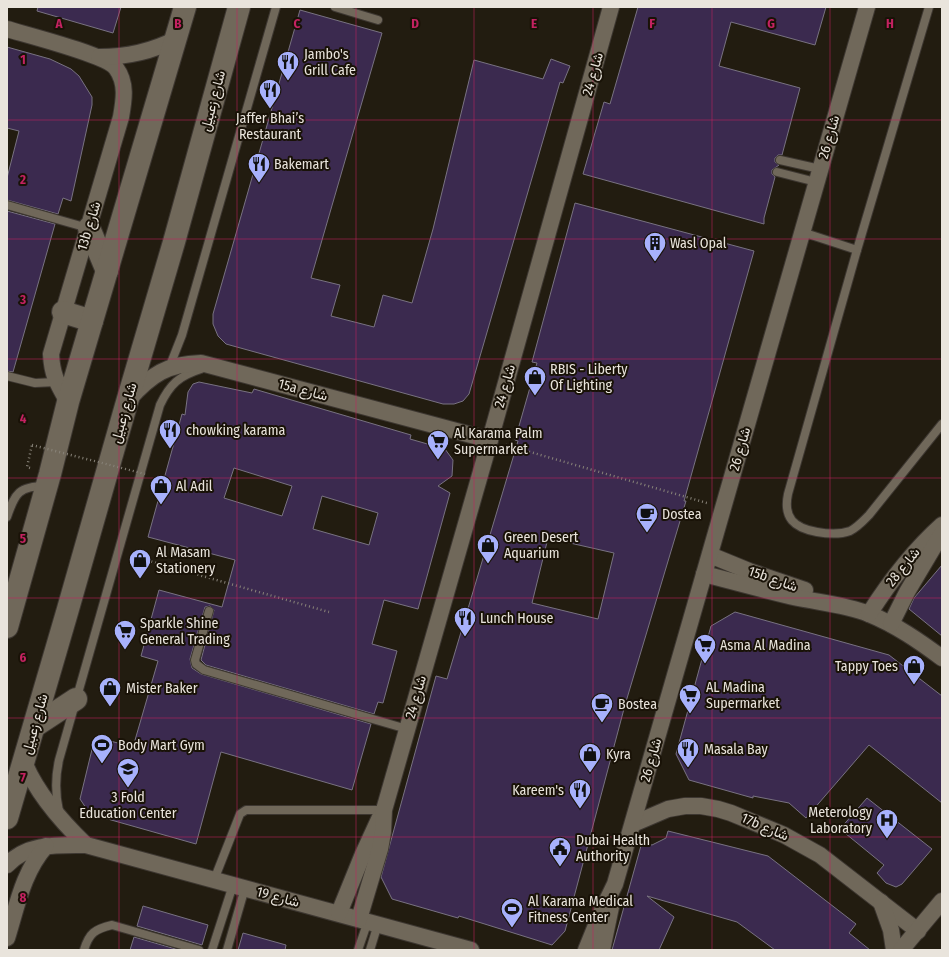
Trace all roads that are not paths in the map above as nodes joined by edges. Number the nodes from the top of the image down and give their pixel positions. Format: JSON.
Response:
{"nodes":[{"id":1,"x":239,"y":7,"type":"edge"},
{"id":2,"x":276,"y":7,"type":"edge"},
{"id":3,"x":334,"y":7,"type":"edge"},
{"id":4,"x":612,"y":7,"type":"edge"},
{"id":5,"x":867,"y":7,"type":"edge"},
{"id":6,"x":929,"y":7,"type":"edge"},
{"id":7,"x":184,"y":8,"type":"edge"},
{"id":8,"x":378,"y":20,"type":"dead end"},
{"id":9,"x":7,"y":29,"type":"edge"},
{"id":10,"x":176,"y":39,"type":"junction"},
{"id":11,"x":100,"y":57,"type":"junction"},
{"id":12,"x":780,"y":160,"type":"dead end"},
{"id":13,"x":777,"y":172,"type":"dead end"},
{"id":14,"x":818,"y":176,"type":"junction"},
{"id":15,"x":7,"y":205,"type":"edge"},
{"id":16,"x":89,"y":228,"type":"junction"},
{"id":17,"x":802,"y":232,"type":"junction"},
{"id":18,"x":857,"y":250,"type":"junction"},
{"id":19,"x":106,"y":271,"type":"junction"},
{"id":20,"x":63,"y":312,"type":"junction"},
{"id":21,"x":92,"y":321,"type":"junction"},
{"id":22,"x":217,"y":367,"type":"junction"},
{"id":23,"x":169,"y":368,"type":"junction"},
{"id":24,"x":7,"y":376,"type":"edge"},
{"id":25,"x":56,"y":382,"type":"junction"},
{"id":26,"x":68,"y":402,"type":"junction"},
{"id":27,"x":127,"y":402,"type":"junction"},
{"id":28,"x":942,"y":424,"type":"edge"},
{"id":29,"x":490,"y":440,"type":"junction"},
{"id":30,"x":46,"y":486,"type":"junction"},
{"id":31,"x":7,"y":517,"type":"edge"},
{"id":32,"x":942,"y":525,"type":"edge"},
{"id":33,"x":942,"y":533,"type":"edge"},
{"id":34,"x":710,"y":555,"type":"junction"},
{"id":35,"x":704,"y":574,"type":"junction"},
{"id":36,"x":836,"y":604,"type":"junction"},
{"id":37,"x":209,"y":611,"type":"dead end"},
{"id":38,"x":869,"y":614,"type":"junction"},
{"id":39,"x":891,"y":624,"type":"junction"},
{"id":40,"x":7,"y":627,"type":"edge"},
{"id":41,"x":942,"y":658,"type":"edge"},
{"id":42,"x":76,"y":699,"type":"junction"},
{"id":43,"x":35,"y":726,"type":"junction"},
{"id":44,"x":407,"y":729,"type":"junction"},
{"id":45,"x":24,"y":762,"type":"junction"},
{"id":46,"x":384,"y":810,"type":"junction"},
{"id":47,"x":7,"y":818,"type":"edge"},
{"id":48,"x":60,"y":818,"type":"junction"},
{"id":49,"x":633,"y":824,"type":"junction"},
{"id":50,"x":86,"y":845,"type":"junction"},
{"id":51,"x":46,"y":846,"type":"junction"},
{"id":52,"x":7,"y":865,"type":"edge"},
{"id":53,"x":214,"y":880,"type":"junction"},
{"id":54,"x":239,"y":887,"type":"junction"},
{"id":55,"x":613,"y":890,"type":"junction"},
{"id":56,"x":942,"y":901,"type":"edge"},
{"id":57,"x":881,"y":902,"type":"junction"},
{"id":58,"x":338,"y":913,"type":"junction"},
{"id":59,"x":368,"y":921,"type":"junction"},
{"id":60,"x":918,"y":930,"type":"junction"},
{"id":61,"x":7,"y":938,"type":"edge"},
{"id":62,"x":84,"y":950,"type":"edge"},
{"id":63,"x":199,"y":950,"type":"edge"},
{"id":64,"x":212,"y":950,"type":"edge"},
{"id":65,"x":227,"y":950,"type":"edge"},
{"id":66,"x":358,"y":950,"type":"edge"},
{"id":67,"x":370,"y":950,"type":"edge"},
{"id":68,"x":471,"y":950,"type":"edge"},
{"id":69,"x":586,"y":950,"type":"edge"},
{"id":70,"x":602,"y":950,"type":"edge"},
{"id":71,"x":894,"y":950,"type":"edge"},
{"id":72,"x":901,"y":950,"type":"edge"}],
"edges":[{"from":1,"to":27,"type":"main road","name":"شارع زعبيل"},
{"from":2,"to":23,"type":"lane"},
{"from":3,"to":8,"type":"lane"},
{"from":4,"to":29,"type":"street","name":"شارع 24"},
{"from":5,"to":14,"type":"street","name":"شارع 26"},
{"from":6,"to":18,"type":"lane"},
{"from":7,"to":10,"type":"main road"},
{"from":9,"to":11,"type":"street","name":"13b شارع"},
{"from":10,"to":11,"type":"street","name":"13b شارع"},
{"from":10,"to":19,"type":"main road"},
{"from":11,"to":16,"type":"street","name":"13b شارع"},
{"from":12,"to":14,"type":"lane"},
{"from":13,"to":14,"type":"lane"},
{"from":14,"to":17,"type":"street","name":"شارع 26"},
{"from":15,"to":16,"type":"lane"},
{"from":16,"to":19,"type":"main road"},
{"from":16,"to":20,"type":"street","name":"13b شارع"},
{"from":17,"to":18,"type":"lane"},
{"from":17,"to":34,"type":"street","name":"شارع 26"},
{"from":18,"to":28,"type":"lane"},
{"from":19,"to":21,"type":"main road"},
{"from":20,"to":21,"type":"main road"},
{"from":20,"to":25,"type":"street","name":"13b شارع"},
{"from":21,"to":26,"type":"main road"},
{"from":22,"to":23,"type":"street","name":"15a شارع"},
{"from":22,"to":29,"type":"street","name":"15a شارع"},
{"from":22,"to":42,"type":"lane"},
{"from":23,"to":27,"type":"street","name":"15a شارع"},
{"from":24,"to":25,"type":"lane"},
{"from":25,"to":26,"type":"street","name":"13b شارع"},
{"from":26,"to":30,"type":"main road"},
{"from":27,"to":43,"type":"main road","name":"شارع زعبيل"},
{"from":29,"to":44,"type":"street","name":"شارع 24"},
{"from":30,"to":31,"type":"lane"},
{"from":30,"to":40,"type":"main road"},
{"from":32,"to":38,"type":"street","name":"شارع 28"},
{"from":33,"to":39,"type":"street","name":"شارع 28"},
{"from":34,"to":35,"type":"street","name":"شارع 26"},
{"from":34,"to":36,"type":"street","name":"15b شارع"},
{"from":35,"to":36,"type":"street","name":"15b شارع"},
{"from":35,"to":49,"type":"street","name":"شارع 26"},
{"from":36,"to":38,"type":"street","name":"15b شارع"},
{"from":37,"to":44,"type":"lane"},
{"from":38,"to":39,"type":"street","name":"15b شارع"},
{"from":39,"to":41,"type":"street","name":"15b شارع"},
{"from":42,"to":43,"type":"main road"},
{"from":42,"to":48,"type":"lane"},
{"from":43,"to":45,"type":"main road","name":"شارع زعبيل"},
{"from":44,"to":46,"type":"street","name":"شارع 24"},
{"from":45,"to":47,"type":"main road","name":"شارع زعبيل"},
{"from":45,"to":48,"type":"street"},
{"from":46,"to":53,"type":"lane"},
{"from":46,"to":58,"type":"street","name":"شارع 24"},
{"from":46,"to":59,"type":"street","name":"شارع 24"},
{"from":48,"to":50,"type":"street"},
{"from":49,"to":55,"type":"street","name":"شارع 26"},
{"from":49,"to":57,"type":"street","name":"17b شارع"},
{"from":50,"to":51,"type":"street","name":"شارع 19"},
{"from":50,"to":53,"type":"street","name":"شارع 19"},
{"from":51,"to":52,"type":"street","name":"شارع 19"},
{"from":51,"to":61,"type":"street"},
{"from":53,"to":54,"type":"street","name":"شارع 19"},
{"from":54,"to":58,"type":"street","name":"شارع 19"},
{"from":54,"to":64,"type":"lane"},
{"from":54,"to":65,"type":"lane"},
{"from":55,"to":69,"type":"street","name":"شارع 26"},
{"from":55,"to":70,"type":"street","name":"شارع 26"},
{"from":56,"to":60,"type":"street"},
{"from":57,"to":60,"type":"street","name":"17b شارع"},
{"from":57,"to":71,"type":"street"},
{"from":58,"to":59,"type":"street","name":"شارع 19"},
{"from":59,"to":66,"type":"lane"},
{"from":59,"to":67,"type":"lane"},
{"from":59,"to":68,"type":"street","name":"شارع 19"},
{"from":60,"to":72,"type":"street"},
{"from":62,"to":63,"type":"lane"}]}
